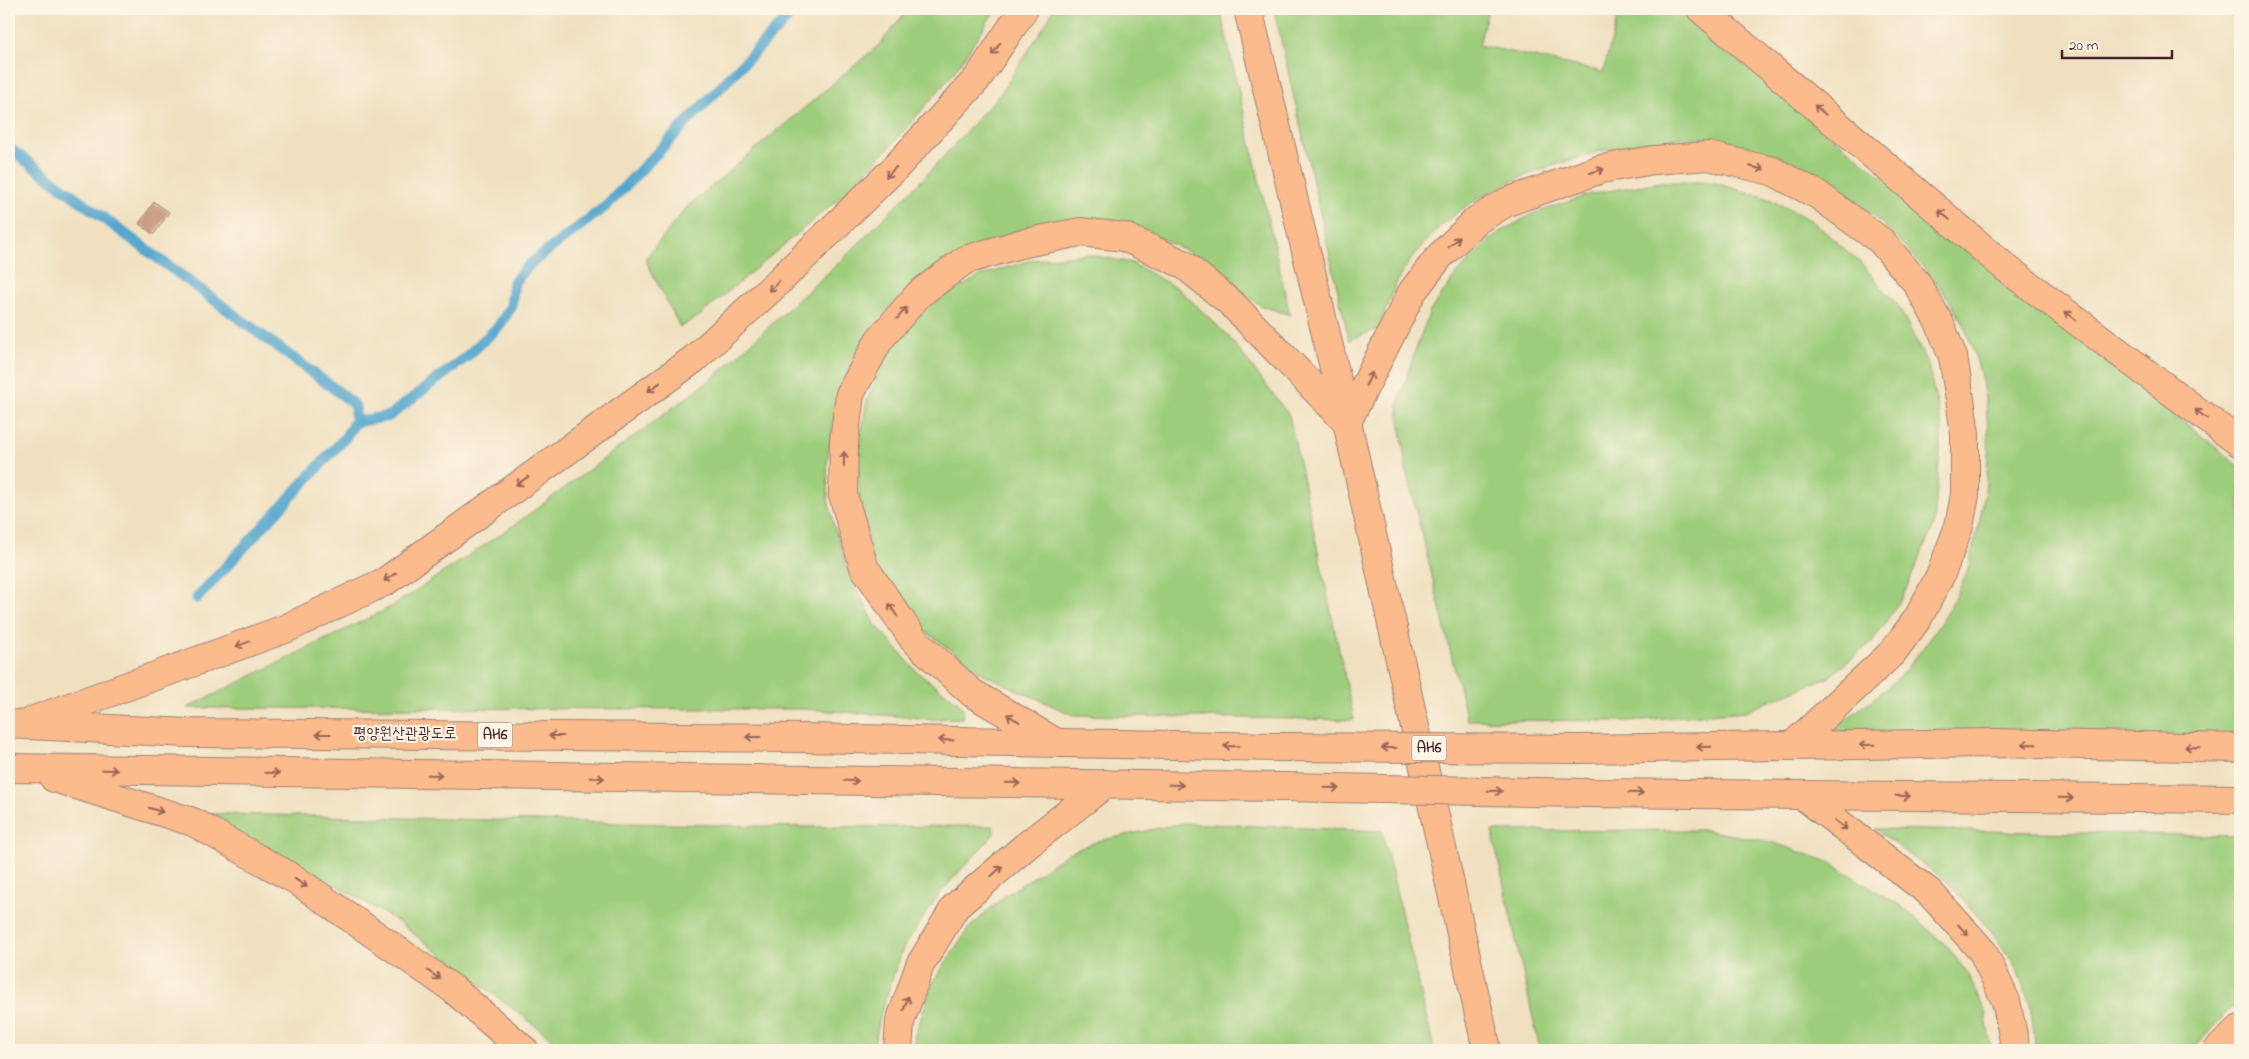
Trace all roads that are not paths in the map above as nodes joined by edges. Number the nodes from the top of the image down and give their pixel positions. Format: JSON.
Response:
{"nodes":[{"id":1,"x":1024,"y":9,"type":"edge"},
{"id":2,"x":1248,"y":9,"type":"edge"},
{"id":3,"x":1702,"y":9,"type":"edge"},
{"id":4,"x":1347,"y":422,"type":"junction"},
{"id":5,"x":2240,"y":443,"type":"edge"},
{"id":6,"x":15,"y":724,"type":"edge"},
{"id":7,"x":1054,"y":742,"type":"junction"},
{"id":8,"x":1792,"y":746,"type":"junction"},
{"id":9,"x":2240,"y":748,"type":"edge"},
{"id":10,"x":18,"y":768,"type":"edge"},
{"id":11,"x":1105,"y":784,"type":"junction"},
{"id":12,"x":1802,"y":795,"type":"junction"},
{"id":13,"x":2240,"y":799,"type":"edge"},
{"id":14,"x":2240,"y":1029,"type":"edge"},
{"id":15,"x":520,"y":1048,"type":"edge"},
{"id":16,"x":898,"y":1050,"type":"edge"},
{"id":17,"x":1487,"y":1050,"type":"edge"},
{"id":18,"x":2016,"y":1050,"type":"edge"},
{"id":19,"x":2218,"y":1050,"type":"edge"}],
"edges":[{"from":1,"to":6,"type":"main road","one_way":true},
{"from":2,"to":4,"type":"main road"},
{"from":5,"to":3,"type":"main road","one_way":true},
{"from":7,"to":4,"type":"main road","one_way":true},
{"from":4,"to":8,"type":"main road","one_way":true},
{"from":4,"to":17,"type":"main road"},
{"from":7,"to":6,"type":"main road","name":"평양원산관광도로","number":"AH6","one_way":true},
{"from":8,"to":7,"type":"main road","name":"평양원산관광도로","number":"AH6","one_way":true,"bridge":true},
{"from":9,"to":8,"type":"main road","one_way":true},
{"from":10,"to":11,"type":"main road","one_way":true},
{"from":10,"to":15,"type":"main road","one_way":true},
{"from":11,"to":12,"type":"main road","one_way":true,"bridge":true},
{"from":16,"to":11,"type":"main road","one_way":true},
{"from":12,"to":13,"type":"main road","one_way":true},
{"from":12,"to":18,"type":"main road","one_way":true},
{"from":14,"to":19,"type":"main road"}]}
